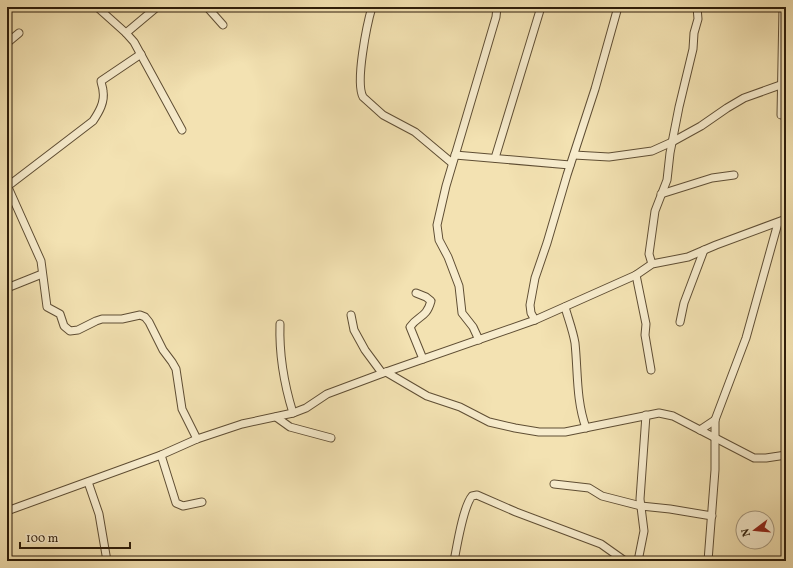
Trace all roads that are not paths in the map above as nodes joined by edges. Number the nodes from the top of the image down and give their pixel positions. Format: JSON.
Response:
{"nodes":[{"id":1,"x":97,"y":7,"type":"edge"},
{"id":2,"x":157,"y":7,"type":"edge"},
{"id":3,"x":207,"y":7,"type":"edge"},
{"id":4,"x":372,"y":7,"type":"edge"},
{"id":5,"x":497,"y":7,"type":"edge"},
{"id":6,"x":541,"y":7,"type":"edge"},
{"id":7,"x":618,"y":7,"type":"edge"},
{"id":8,"x":697,"y":7,"type":"edge"},
{"id":9,"x":783,"y":7,"type":"edge"},
{"id":10,"x":223,"y":25,"type":"dead end"},
{"id":11,"x":126,"y":32,"type":"junction"},
{"id":12,"x":19,"y":33,"type":"dead end"},
{"id":13,"x":7,"y":43,"type":"edge"},
{"id":14,"x":141,"y":54,"type":"junction"},
{"id":15,"x":784,"y":83,"type":"edge"},
{"id":16,"x":781,"y":115,"type":"dead end"},
{"id":17,"x":182,"y":130,"type":"dead end"},
{"id":18,"x":672,"y":142,"type":"junction"},
{"id":19,"x":455,"y":155,"type":"junction"},
{"id":20,"x":574,"y":155,"type":"junction"},
{"id":21,"x":495,"y":158,"type":"junction"},
{"id":22,"x":452,"y":163,"type":"junction"},
{"id":23,"x":570,"y":165,"type":"junction"},
{"id":24,"x":734,"y":175,"type":"dead end"},
{"id":25,"x":7,"y":186,"type":"edge"},
{"id":26,"x":662,"y":194,"type":"junction"},
{"id":27,"x":786,"y":219,"type":"edge"},
{"id":28,"x":778,"y":223,"type":"junction"},
{"id":29,"x":704,"y":250,"type":"junction"},
{"id":30,"x":652,"y":264,"type":"junction"},
{"id":31,"x":42,"y":274,"type":"junction"},
{"id":32,"x":636,"y":275,"type":"junction"},
{"id":33,"x":7,"y":288,"type":"edge"},
{"id":34,"x":416,"y":293,"type":"dead end"},
{"id":35,"x":565,"y":306,"type":"junction"},
{"id":36,"x":351,"y":314,"type":"dead end"},
{"id":37,"x":535,"y":320,"type":"junction"},
{"id":38,"x":680,"y":322,"type":"dead end"},
{"id":39,"x":280,"y":324,"type":"dead end"},
{"id":40,"x":479,"y":340,"type":"junction"},
{"id":41,"x":423,"y":359,"type":"junction"},
{"id":42,"x":651,"y":370,"type":"dead end"},
{"id":43,"x":384,"y":372,"type":"junction"},
{"id":44,"x":293,"y":413,"type":"junction"},
{"id":45,"x":646,"y":415,"type":"junction"},
{"id":46,"x":276,"y":417,"type":"junction"},
{"id":47,"x":715,"y":420,"type":"junction"},
{"id":48,"x":586,"y":428,"type":"junction"},
{"id":49,"x":700,"y":430,"type":"junction"},
{"id":50,"x":331,"y":438,"type":"dead end"},
{"id":51,"x":715,"y":438,"type":"junction"},
{"id":52,"x":197,"y":439,"type":"junction"},
{"id":53,"x":161,"y":455,"type":"junction"},
{"id":54,"x":786,"y":455,"type":"edge"},
{"id":55,"x":88,"y":482,"type":"junction"},
{"id":56,"x":554,"y":484,"type":"dead end"},
{"id":57,"x":202,"y":502,"type":"dead end"},
{"id":58,"x":641,"y":506,"type":"junction"},
{"id":59,"x":7,"y":511,"type":"edge"},
{"id":60,"x":712,"y":516,"type":"junction"},
{"id":61,"x":623,"y":560,"type":"edge"},
{"id":62,"x":107,"y":561,"type":"edge"},
{"id":63,"x":454,"y":561,"type":"edge"},
{"id":64,"x":638,"y":561,"type":"edge"},
{"id":65,"x":708,"y":561,"type":"edge"}],
"edges":[{"from":1,"to":11,"type":"street"},
{"from":2,"to":11,"type":"street"},
{"from":3,"to":10,"type":"street"},
{"from":4,"to":22,"type":"street"},
{"from":5,"to":19,"type":"street"},
{"from":6,"to":21,"type":"street"},
{"from":7,"to":20,"type":"street"},
{"from":8,"to":18,"type":"street"},
{"from":9,"to":15,"type":"street"},
{"from":11,"to":14,"type":"street"},
{"from":12,"to":13,"type":"street"},
{"from":14,"to":17,"type":"street"},
{"from":14,"to":25,"type":"street"},
{"from":15,"to":16,"type":"street"},
{"from":15,"to":18,"type":"street"},
{"from":18,"to":20,"type":"street"},
{"from":18,"to":26,"type":"street"},
{"from":19,"to":21,"type":"street"},
{"from":19,"to":22,"type":"street"},
{"from":20,"to":23,"type":"street"},
{"from":21,"to":23,"type":"street"},
{"from":22,"to":40,"type":"street"},
{"from":23,"to":37,"type":"street"},
{"from":24,"to":26,"type":"street"},
{"from":25,"to":31,"type":"street"},
{"from":26,"to":30,"type":"street"},
{"from":27,"to":28,"type":"street"},
{"from":28,"to":29,"type":"street"},
{"from":28,"to":47,"type":"street"},
{"from":29,"to":30,"type":"street"},
{"from":29,"to":38,"type":"street"},
{"from":30,"to":32,"type":"street"},
{"from":31,"to":33,"type":"street"},
{"from":31,"to":52,"type":"street"},
{"from":32,"to":35,"type":"street"},
{"from":32,"to":42,"type":"street"},
{"from":34,"to":41,"type":"street"},
{"from":35,"to":37,"type":"street"},
{"from":35,"to":48,"type":"street"},
{"from":36,"to":43,"type":"street"},
{"from":37,"to":40,"type":"street"},
{"from":39,"to":44,"type":"street"},
{"from":40,"to":41,"type":"street"},
{"from":41,"to":43,"type":"street"},
{"from":43,"to":44,"type":"street"},
{"from":43,"to":48,"type":"street"},
{"from":44,"to":46,"type":"street"},
{"from":45,"to":48,"type":"street"},
{"from":45,"to":49,"type":"street"},
{"from":45,"to":58,"type":"street"},
{"from":46,"to":50,"type":"street"},
{"from":46,"to":52,"type":"street"},
{"from":47,"to":49,"type":"street"},
{"from":47,"to":51,"type":"street"},
{"from":49,"to":51,"type":"street"},
{"from":51,"to":54,"type":"street"},
{"from":51,"to":60,"type":"street"},
{"from":52,"to":53,"type":"street"},
{"from":53,"to":55,"type":"street"},
{"from":53,"to":57,"type":"street"},
{"from":55,"to":59,"type":"street"},
{"from":55,"to":62,"type":"street"},
{"from":56,"to":58,"type":"street"},
{"from":58,"to":60,"type":"street"},
{"from":58,"to":64,"type":"street"},
{"from":60,"to":65,"type":"street"},
{"from":61,"to":63,"type":"street"}]}
